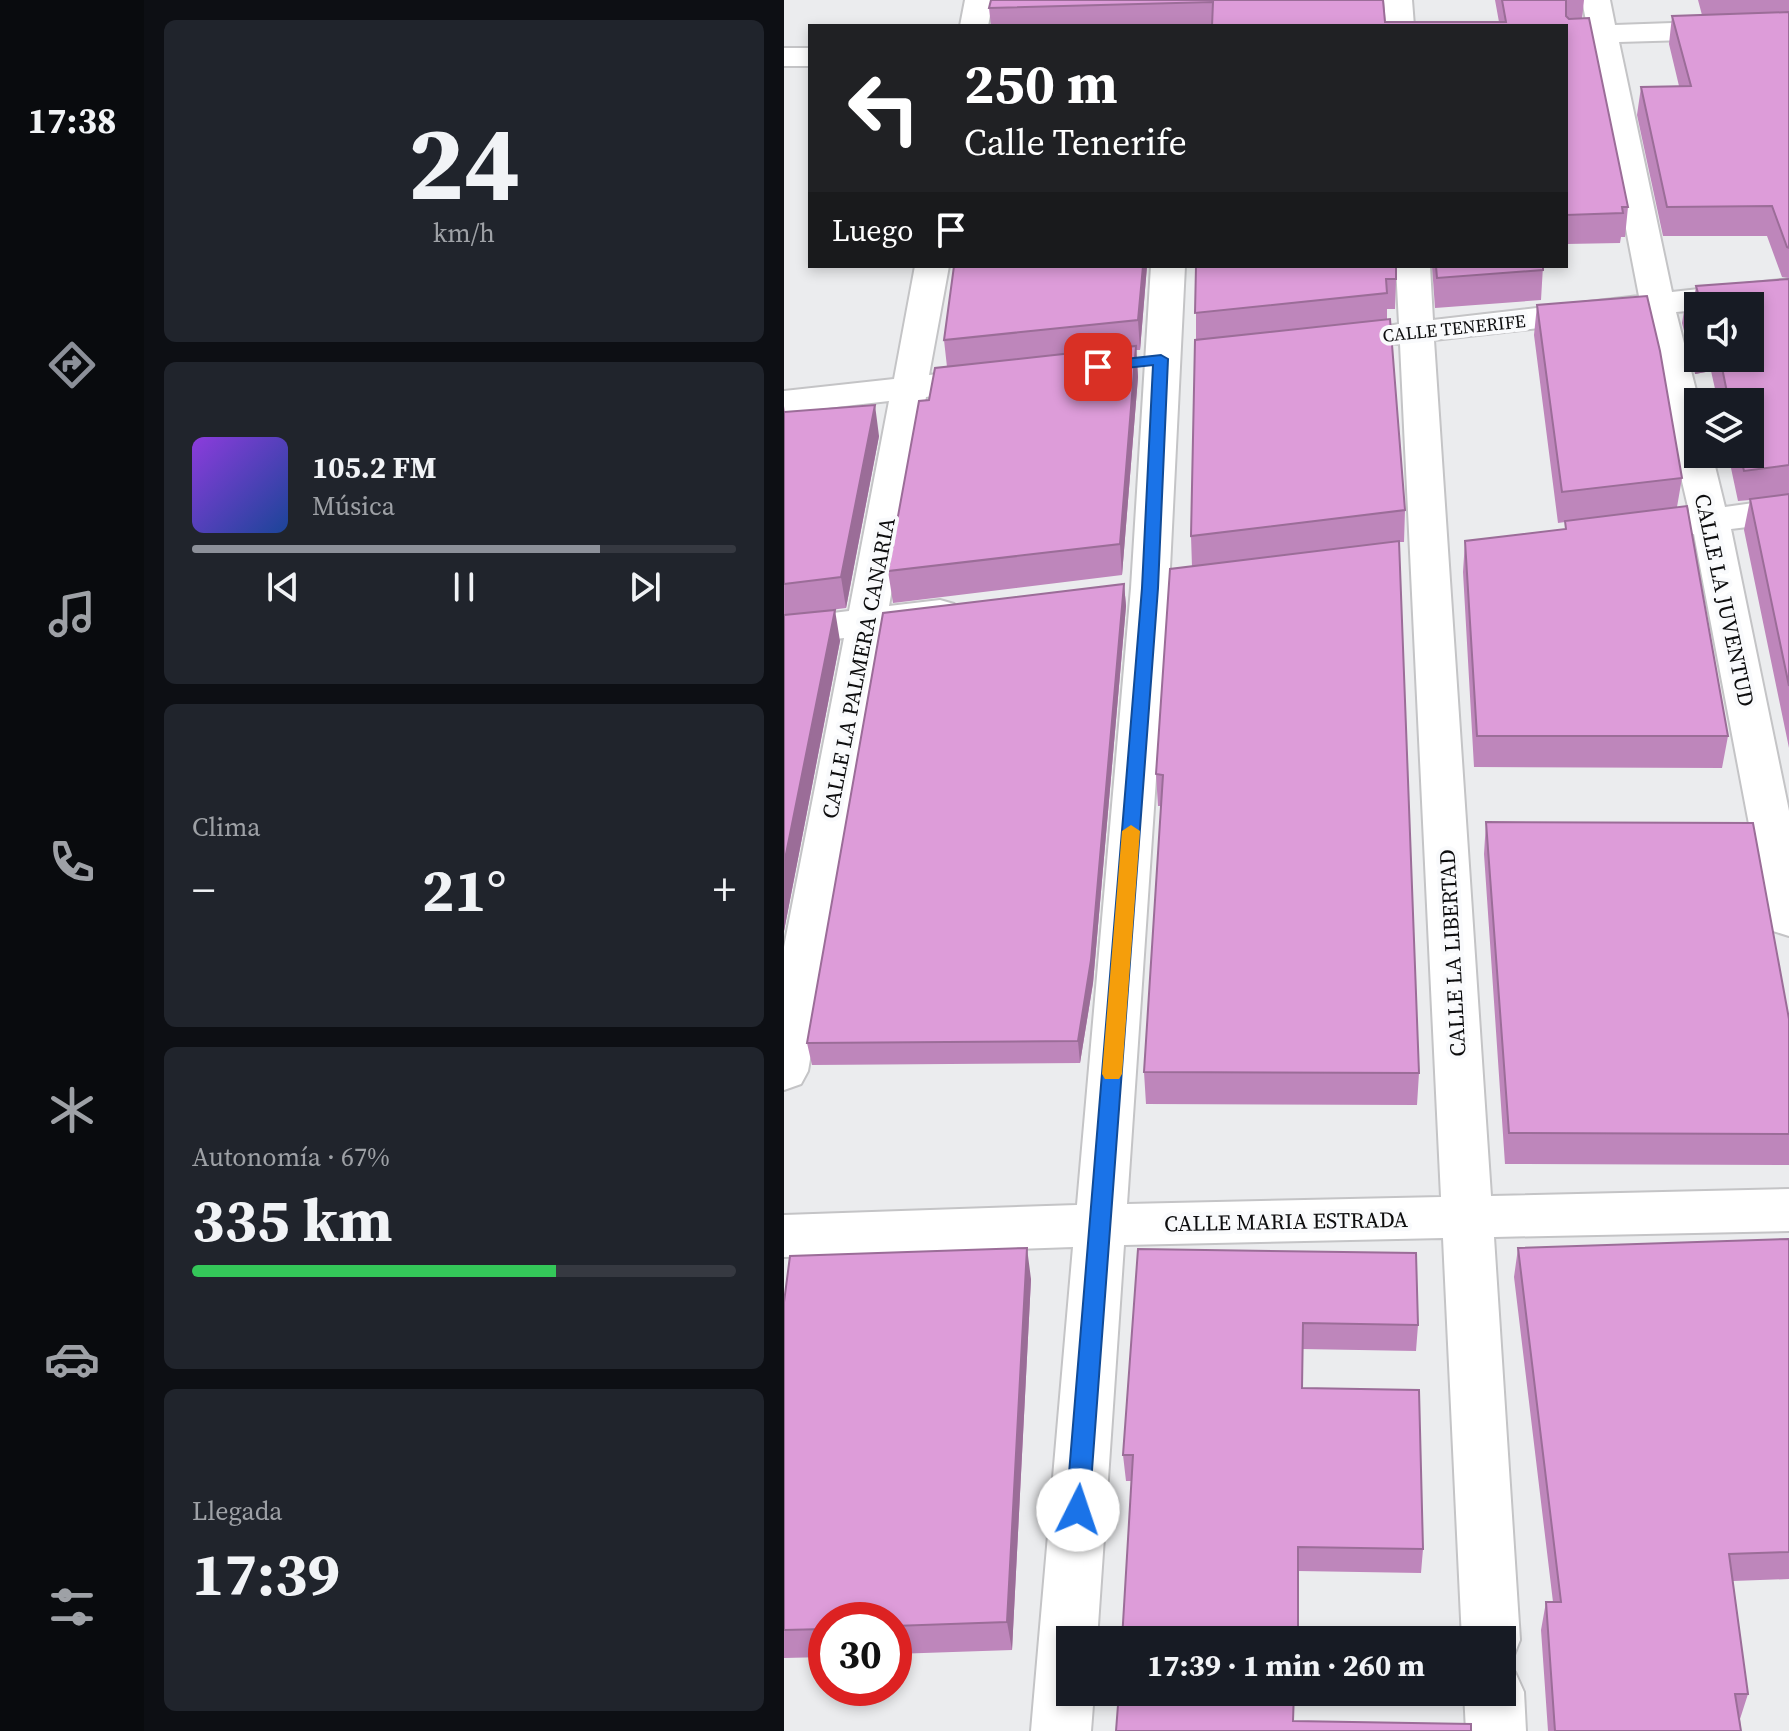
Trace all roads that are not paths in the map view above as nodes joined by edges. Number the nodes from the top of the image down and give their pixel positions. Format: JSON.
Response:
{"nodes":[{"id":1,"x":979,"y":0,"type":"edge"},
{"id":2,"x":1398,"y":0,"type":"edge"},
{"id":3,"x":1599,"y":17,"type":"edge"},
{"id":4,"x":974,"y":24,"type":"edge"},
{"id":5,"x":1400,"y":24,"type":"edge"},
{"id":6,"x":1789,"y":28,"type":"edge"},
{"id":7,"x":1568,"y":34,"type":"edge"},
{"id":8,"x":784,"y":57,"type":"edge"},
{"id":9,"x":808,"y":57,"type":"edge"},
{"id":10,"x":932,"y":268,"type":"edge"},
{"id":11,"x":1168,"y":268,"type":"edge"},
{"id":12,"x":1413,"y":268,"type":"edge"},
{"id":13,"x":1789,"y":289,"type":"edge"},
{"id":14,"x":1658,"y":306,"type":"junction"},
{"id":15,"x":1417,"y":332,"type":"junction"},
{"id":16,"x":1357,"y":338,"type":"edge"},
{"id":17,"x":1020,"y":376,"type":"edge"},
{"id":18,"x":910,"y":389,"type":"junction"},
{"id":19,"x":784,"y":402,"type":"edge"},
{"id":20,"x":1789,"y":510,"type":"edge"},
{"id":21,"x":1710,"y":521,"type":"junction"},
{"id":22,"x":1601,"y":534,"type":"edge"},
{"id":23,"x":980,"y":609,"type":"edge"},
{"id":24,"x":866,"y":622,"type":"junction"},
{"id":25,"x":784,"y":632,"type":"edge"},
{"id":26,"x":1789,"y":919,"type":"edge"},
{"id":27,"x":784,"y":1071,"type":"edge"},
{"id":28,"x":1789,"y":1210,"type":"edge"},
{"id":29,"x":1468,"y":1218,"type":"junction"},
{"id":30,"x":1100,"y":1225,"type":"junction"},
{"id":31,"x":784,"y":1236,"type":"edge"},
{"id":32,"x":1490,"y":1626,"type":"edge"},
{"id":33,"x":1495,"y":1706,"type":"edge"},
{"id":34,"x":1061,"y":1731,"type":"edge"},
{"id":35,"x":1496,"y":1731,"type":"edge"}],
"edges":[{"from":1,"to":4,"type":"street"},
{"from":2,"to":5,"type":"street"},
{"from":3,"to":6,"type":"street"},
{"from":3,"to":7,"type":"street"},
{"from":3,"to":14,"type":"street","name":"CALLE LA JUVENTUD"},
{"from":8,"to":9,"type":"street"},
{"from":10,"to":18,"type":"street","name":"CALLE LA PALMERA CANARIA"},
{"from":11,"to":30,"type":"street"},
{"from":12,"to":15,"type":"street","name":"CALLE LA LIBERTAD"},
{"from":13,"to":14,"type":"street","name":"CALLE TENERIFE"},
{"from":14,"to":15,"type":"street","name":"CALLE TENERIFE"},
{"from":14,"to":21,"type":"street","name":"CALLE LA JUVENTUD"},
{"from":15,"to":16,"type":"street","name":"CALLE TENERIFE"},
{"from":15,"to":29,"type":"street","name":"CALLE LA LIBERTAD"},
{"from":17,"to":18,"type":"street"},
{"from":18,"to":19,"type":"street"},
{"from":18,"to":24,"type":"street","name":"CALLE LA PALMERA CANARIA"},
{"from":20,"to":21,"type":"street"},
{"from":21,"to":22,"type":"street"},
{"from":21,"to":26,"type":"street","name":"CALLE LA JUVENTUD"},
{"from":23,"to":24,"type":"street"},
{"from":24,"to":25,"type":"street"},
{"from":24,"to":27,"type":"street","name":"CALLE LA PALMERA CANARIA"},
{"from":28,"to":29,"type":"street","name":"CALLE MARIA ESTRADA"},
{"from":29,"to":30,"type":"street","name":"CALLE MARIA ESTRADA"},
{"from":29,"to":32,"type":"street","name":"CALLE LA LIBERTAD"},
{"from":30,"to":31,"type":"street","name":"CALLE MARIA ESTRADA"},
{"from":30,"to":34,"type":"street"},
{"from":33,"to":35,"type":"street"}]}
